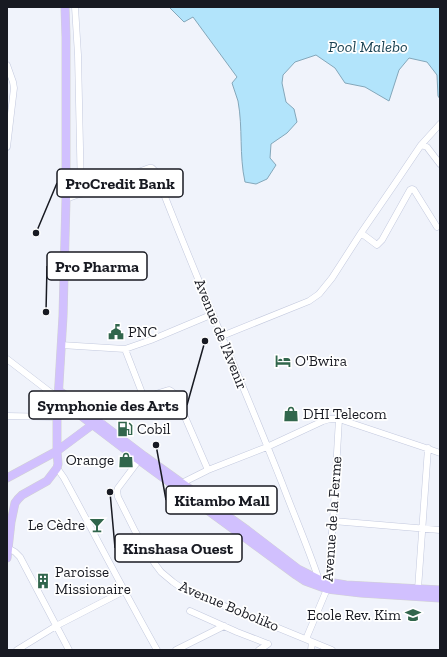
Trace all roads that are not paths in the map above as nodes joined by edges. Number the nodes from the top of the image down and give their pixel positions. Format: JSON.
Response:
{"nodes":[{"id":1,"x":65,"y":7,"type":"edge"},
{"id":2,"x":75,"y":7,"type":"edge"},
{"id":3,"x":7,"y":65,"type":"edge"},
{"id":4,"x":440,"y":124,"type":"edge"},
{"id":5,"x":421,"y":145,"type":"junction"},
{"id":6,"x":7,"y":147,"type":"edge"},
{"id":7,"x":440,"y":164,"type":"edge"},
{"id":8,"x":81,"y":194,"type":"junction"},
{"id":9,"x":66,"y":199,"type":"junction"},
{"id":10,"x":437,"y":227,"type":"dead end"},
{"id":11,"x":361,"y":234,"type":"junction"},
{"id":12,"x":212,"y":314,"type":"junction"},
{"id":13,"x":222,"y":336,"type":"junction"},
{"id":14,"x":61,"y":345,"type":"junction"},
{"id":15,"x":125,"y":348,"type":"junction"},
{"id":16,"x":7,"y":359,"type":"edge"},
{"id":17,"x":59,"y":395,"type":"junction"},
{"id":18,"x":144,"y":398,"type":"junction"},
{"id":19,"x":7,"y":416,"type":"edge"},
{"id":20,"x":57,"y":417,"type":"junction"},
{"id":21,"x":339,"y":419,"type":"junction"},
{"id":22,"x":96,"y":422,"type":"junction"},
{"id":23,"x":267,"y":446,"type":"junction"},
{"id":24,"x":428,"y":448,"type":"junction"},
{"id":25,"x":57,"y":450,"type":"junction"},
{"id":26,"x":440,"y":453,"type":"edge"},
{"id":27,"x":139,"y":460,"type":"junction"},
{"id":28,"x":57,"y":468,"type":"junction"},
{"id":29,"x":208,"y":470,"type":"junction"},
{"id":30,"x":7,"y":478,"type":"edge"},
{"id":31,"x":180,"y":486,"type":"junction"},
{"id":32,"x":333,"y":521,"type":"junction"},
{"id":33,"x":422,"y":529,"type":"junction"},
{"id":34,"x":440,"y":530,"type":"edge"},
{"id":35,"x":8,"y":548,"type":"junction"},
{"id":36,"x":7,"y":558,"type":"edge"},
{"id":37,"x":323,"y":584,"type":"junction"},
{"id":38,"x":418,"y":589,"type":"junction"},
{"id":39,"x":440,"y":590,"type":"edge"},
{"id":40,"x":124,"y":591,"type":"junction"},
{"id":41,"x":440,"y":598,"type":"edge"},
{"id":42,"x":190,"y":611,"type":"dead end"},
{"id":43,"x":56,"y":626,"type":"junction"},
{"id":44,"x":224,"y":626,"type":"junction"},
{"id":45,"x":306,"y":639,"type":"junction"},
{"id":46,"x":312,"y":642,"type":"junction"},
{"id":47,"x":17,"y":650,"type":"edge"},
{"id":48,"x":69,"y":650,"type":"edge"},
{"id":49,"x":157,"y":650,"type":"edge"},
{"id":50,"x":176,"y":650,"type":"edge"},
{"id":51,"x":259,"y":650,"type":"edge"},
{"id":52,"x":311,"y":650,"type":"edge"},
{"id":53,"x":332,"y":650,"type":"edge"}],
"edges":[{"from":1,"to":9,"type":"main road"},
{"from":2,"to":8,"type":"street"},
{"from":3,"to":6,"type":"street"},
{"from":4,"to":5,"type":"street"},
{"from":5,"to":7,"type":"street"},
{"from":5,"to":11,"type":"street"},
{"from":8,"to":9,"type":"street","name":"Avenue de l'Avenir"},
{"from":8,"to":12,"type":"street","name":"Avenue de l'Avenir"},
{"from":9,"to":14,"type":"main road"},
{"from":10,"to":11,"type":"street"},
{"from":11,"to":13,"type":"street"},
{"from":12,"to":13,"type":"street","name":"Avenue de l'Avenir"},
{"from":12,"to":15,"type":"street"},
{"from":13,"to":23,"type":"street","name":"Avenue de l'Avenir"},
{"from":14,"to":15,"type":"street"},
{"from":14,"to":17,"type":"main road"},
{"from":15,"to":18,"type":"street"},
{"from":16,"to":17,"type":"street"},
{"from":17,"to":20,"type":"main road"},
{"from":17,"to":22,"type":"main road"},
{"from":18,"to":22,"type":"street"},
{"from":18,"to":29,"type":"street"},
{"from":19,"to":20,"type":"street"},
{"from":20,"to":25,"type":"main road"},
{"from":21,"to":23,"type":"street"},
{"from":21,"to":24,"type":"street"},
{"from":21,"to":32,"type":"street","name":"Avenue de la Ferme"},
{"from":22,"to":25,"type":"main road"},
{"from":22,"to":27,"type":"main road"},
{"from":22,"to":31,"type":"main road"},
{"from":23,"to":29,"type":"street"},
{"from":23,"to":37,"type":"street","name":"Avenue de l'Avenir"},
{"from":24,"to":26,"type":"street"},
{"from":24,"to":33,"type":"street"},
{"from":25,"to":28,"type":"main road"},
{"from":25,"to":30,"type":"main road"},
{"from":27,"to":31,"type":"main road"},
{"from":27,"to":45,"type":"street","name":"Avenue Boboliko"},
{"from":28,"to":35,"type":"main road"},
{"from":28,"to":40,"type":"street"},
{"from":29,"to":31,"type":"street"},
{"from":31,"to":37,"type":"main road"},
{"from":32,"to":33,"type":"street"},
{"from":32,"to":37,"type":"street","name":"Avenue de la Ferme"},
{"from":33,"to":34,"type":"street"},
{"from":33,"to":38,"type":"street"},
{"from":35,"to":36,"type":"main road"},
{"from":35,"to":43,"type":"street"},
{"from":37,"to":38,"type":"main road"},
{"from":37,"to":41,"type":"main road"},
{"from":37,"to":45,"type":"street","name":"Avenue de la Ferme"},
{"from":38,"to":39,"type":"main road"},
{"from":40,"to":43,"type":"street"},
{"from":40,"to":49,"type":"street"},
{"from":42,"to":44,"type":"street"},
{"from":43,"to":47,"type":"street"},
{"from":43,"to":48,"type":"street"},
{"from":44,"to":50,"type":"street"},
{"from":44,"to":51,"type":"street"},
{"from":45,"to":46,"type":"street","name":"Avenue Boboliko"},
{"from":46,"to":52,"type":"street"},
{"from":46,"to":53,"type":"street","name":"Avenue Boboliko"}]}
